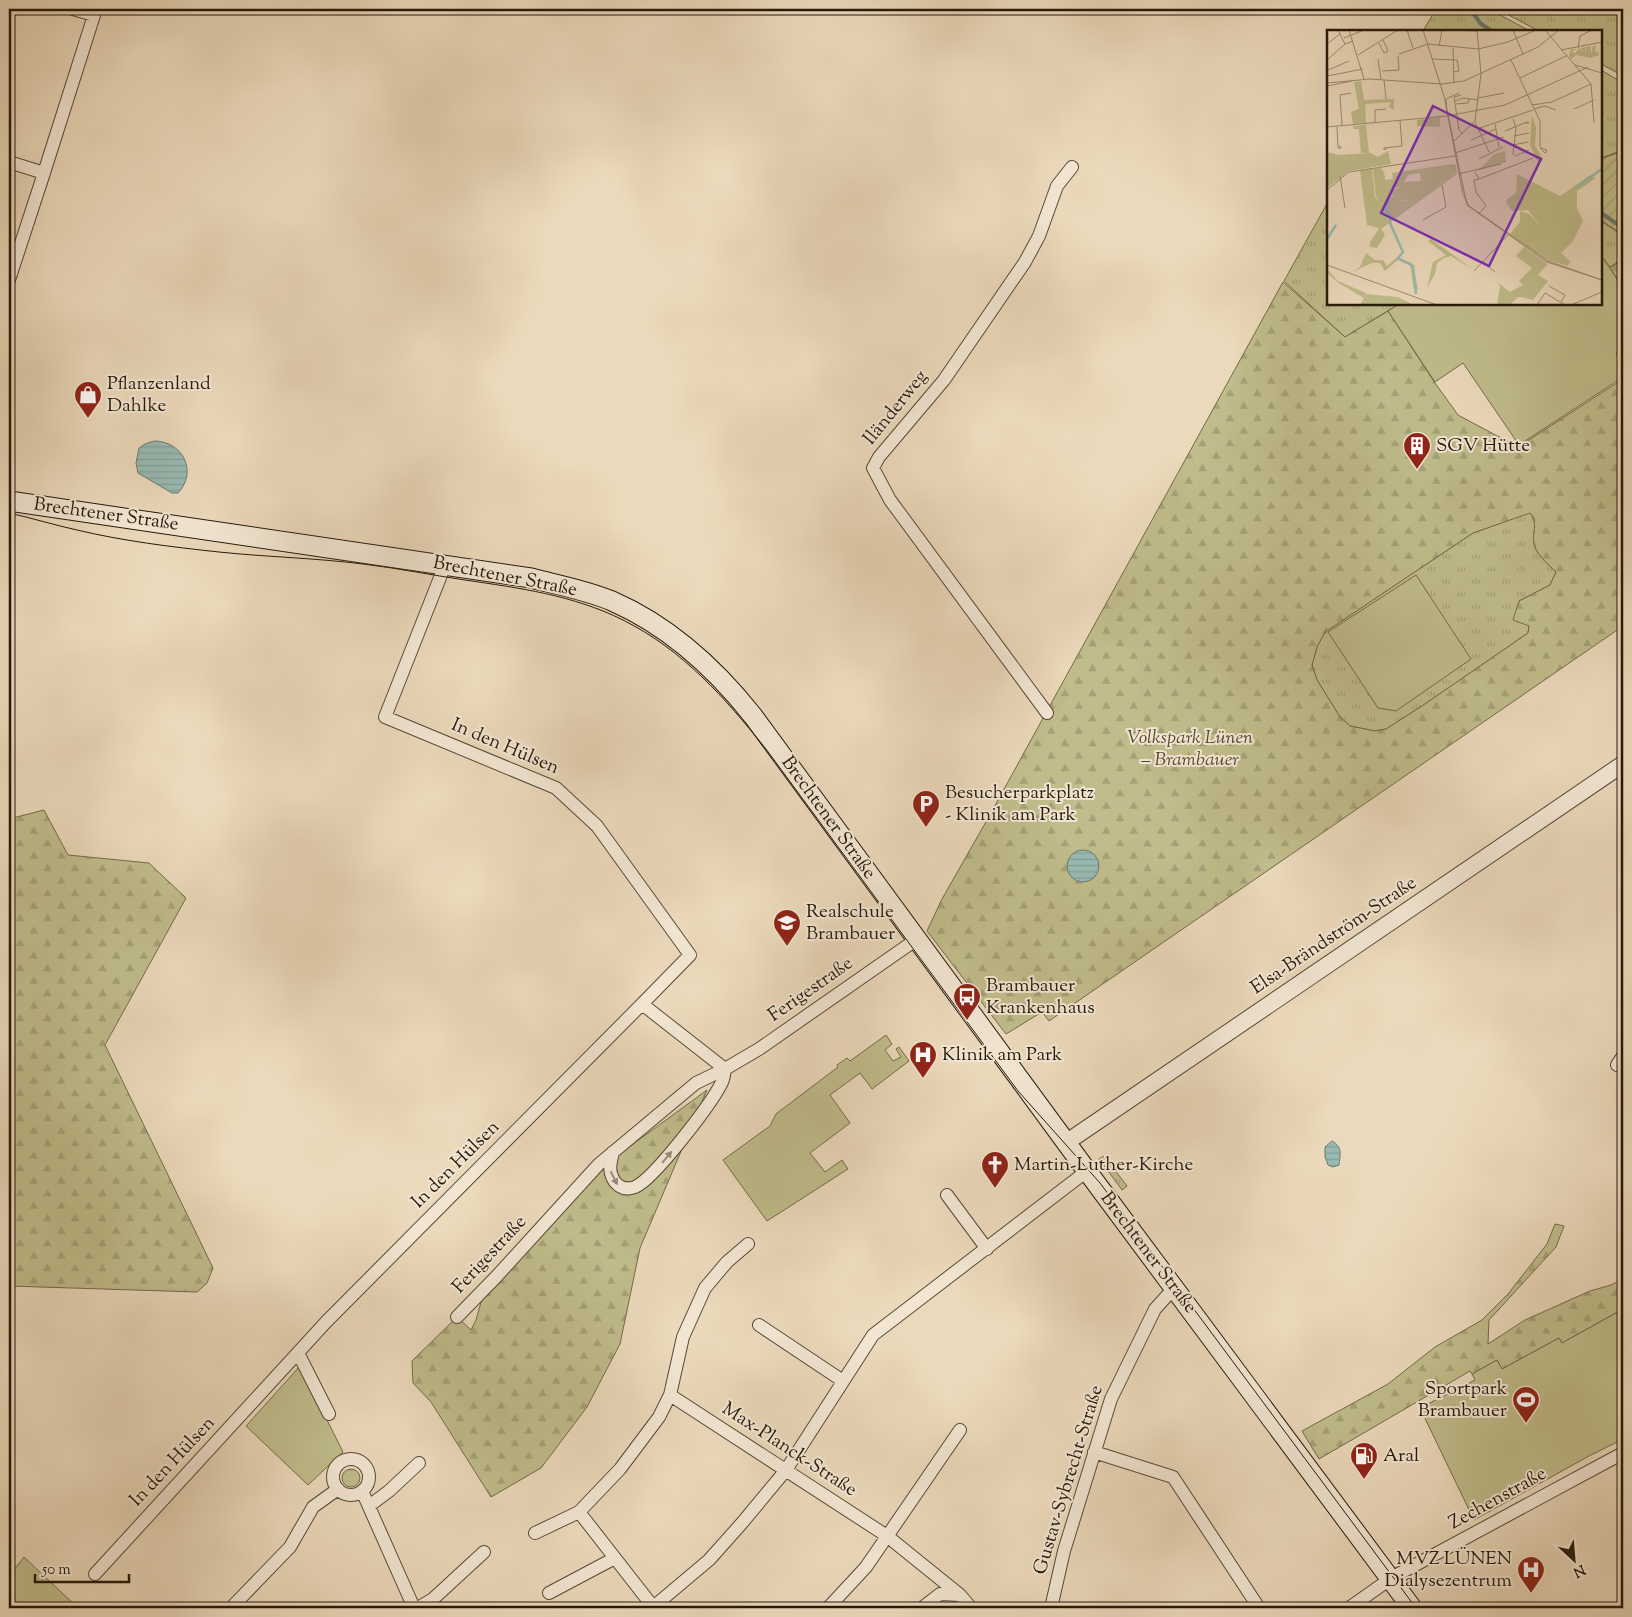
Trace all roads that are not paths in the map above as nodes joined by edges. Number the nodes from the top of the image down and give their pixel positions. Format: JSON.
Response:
{"nodes":[{"id":1,"x":73,"y":9,"type":"edge"},
{"id":2,"x":95,"y":12,"type":"edge"},
{"id":3,"x":9,"y":162,"type":"edge"},
{"id":4,"x":1072,"y":166,"type":"dead end"},
{"id":5,"x":44,"y":173,"type":"junction"},
{"id":6,"x":9,"y":280,"type":"edge"},
{"id":7,"x":9,"y":501,"type":"edge"},
{"id":8,"x":445,"y":565,"type":"junction"},
{"id":9,"x":1047,"y":713,"type":"dead end"},
{"id":10,"x":1623,"y":764,"type":"edge"},
{"id":11,"x":917,"y":939,"type":"junction"},
{"id":12,"x":642,"y":1004,"type":"junction"},
{"id":13,"x":725,"y":1069,"type":"junction"},
{"id":14,"x":1067,"y":1142,"type":"junction"},
{"id":15,"x":613,"y":1152,"type":"junction"},
{"id":16,"x":1087,"y":1171,"type":"junction"},
{"id":17,"x":946,"y":1195,"type":"dead end"},
{"id":18,"x":748,"y":1244,"type":"dead end"},
{"id":19,"x":988,"y":1249,"type":"junction"},
{"id":20,"x":1174,"y":1288,"type":"junction"},
{"id":21,"x":456,"y":1317,"type":"dead end"},
{"id":22,"x":759,"y":1325,"type":"dead end"},
{"id":23,"x":298,"y":1353,"type":"junction"},
{"id":24,"x":843,"y":1381,"type":"junction"},
{"id":25,"x":670,"y":1395,"type":"junction"},
{"id":26,"x":329,"y":1414,"type":"dead end"},
{"id":27,"x":960,"y":1430,"type":"dead end"},
{"id":28,"x":1094,"y":1452,"type":"junction"},
{"id":29,"x":1623,"y":1453,"type":"edge"},
{"id":30,"x":419,"y":1463,"type":"dead end"},
{"id":31,"x":786,"y":1470,"type":"junction"},
{"id":32,"x":338,"y":1489,"type":"junction"},
{"id":33,"x":362,"y":1492,"type":"junction"},
{"id":34,"x":369,"y":1506,"type":"junction"},
{"id":35,"x":579,"y":1512,"type":"junction"},
{"id":36,"x":535,"y":1533,"type":"dead end"},
{"id":37,"x":886,"y":1536,"type":"junction"},
{"id":38,"x":484,"y":1552,"type":"dead end"},
{"id":39,"x":615,"y":1558,"type":"junction"},
{"id":40,"x":95,"y":1574,"type":"dead end"},
{"id":41,"x":1390,"y":1579,"type":"junction"},
{"id":42,"x":549,"y":1593,"type":"dead end"},
{"id":43,"x":960,"y":1594,"type":"junction"},
{"id":44,"x":231,"y":1608,"type":"edge"},
{"id":45,"x":414,"y":1608,"type":"edge"},
{"id":46,"x":418,"y":1608,"type":"edge"},
{"id":47,"x":653,"y":1608,"type":"edge"},
{"id":48,"x":828,"y":1608,"type":"edge"},
{"id":49,"x":922,"y":1608,"type":"edge"},
{"id":50,"x":971,"y":1608,"type":"edge"},
{"id":51,"x":1051,"y":1608,"type":"edge"},
{"id":52,"x":1259,"y":1608,"type":"edge"},
{"id":53,"x":1349,"y":1608,"type":"edge"},
{"id":54,"x":1412,"y":1608,"type":"edge"}],
"edges":[{"from":1,"to":2,"type":"street"},
{"from":2,"to":5,"type":"street"},
{"from":3,"to":5,"type":"street"},
{"from":4,"to":9,"type":"street","name":"Iländerweg"},
{"from":5,"to":6,"type":"street"},
{"from":7,"to":8,"type":"main road","name":"Brechtener Straße"},
{"from":8,"to":11,"type":"main road","name":"Brechtener Straße"},
{"from":8,"to":12,"type":"street","name":"In den Hülsen"},
{"from":10,"to":14,"type":"street","name":"Elsa-Brändström-Straße"},
{"from":11,"to":13,"type":"street","name":"Ferigestraße"},
{"from":11,"to":14,"type":"main road","name":"Brechtener Straße"},
{"from":12,"to":13,"type":"street"},
{"from":12,"to":23,"type":"street","name":"In den Hülsen"},
{"from":13,"to":15,"type":"street","name":"Ferigestraße"},
{"from":15,"to":13,"type":"street","one_way":true},
{"from":14,"to":16,"type":"main road","name":"Brechtener Straße"},
{"from":15,"to":21,"type":"street","name":"Ferigestraße"},
{"from":16,"to":19,"type":"street"},
{"from":16,"to":20,"type":"main road","name":"Brechtener Straße"},
{"from":17,"to":19,"type":"street"},
{"from":18,"to":25,"type":"street"},
{"from":19,"to":24,"type":"street"},
{"from":20,"to":28,"type":"street","name":"Gustav-Sybrecht-Straße"},
{"from":20,"to":41,"type":"main road","name":"Brechtener Straße"},
{"from":22,"to":24,"type":"street"},
{"from":23,"to":26,"type":"street"},
{"from":23,"to":40,"type":"street","name":"In den Hülsen"},
{"from":24,"to":31,"type":"street"},
{"from":25,"to":31,"type":"street","name":"Max-Planck-Straße"},
{"from":25,"to":35,"type":"street"},
{"from":27,"to":37,"type":"street"},
{"from":28,"to":51,"type":"street","name":"Gustav-Sybrecht-Straße"},
{"from":28,"to":52,"type":"street"},
{"from":29,"to":41,"type":"street","name":"Zechenstraße"},
{"from":30,"to":34,"type":"street"},
{"from":31,"to":37,"type":"street","name":"Max-Planck-Straße"},
{"from":31,"to":47,"type":"street"},
{"from":32,"to":33,"type":"street"},
{"from":32,"to":33,"type":"street"},
{"from":32,"to":44,"type":"street"},
{"from":33,"to":34,"type":"street"},
{"from":34,"to":45,"type":"street"},
{"from":35,"to":36,"type":"street"},
{"from":35,"to":39,"type":"street"},
{"from":37,"to":43,"type":"street","name":"Max-Planck-Straße"},
{"from":37,"to":48,"type":"street"},
{"from":38,"to":46,"type":"street"},
{"from":39,"to":42,"type":"street"},
{"from":39,"to":47,"type":"street"},
{"from":41,"to":53,"type":"street","name":"Zechenstraße"},
{"from":41,"to":54,"type":"main road","name":"Brechtener Straße"},
{"from":43,"to":49,"type":"street"},
{"from":43,"to":50,"type":"street","name":"Max-Planck-Straße"}]}
